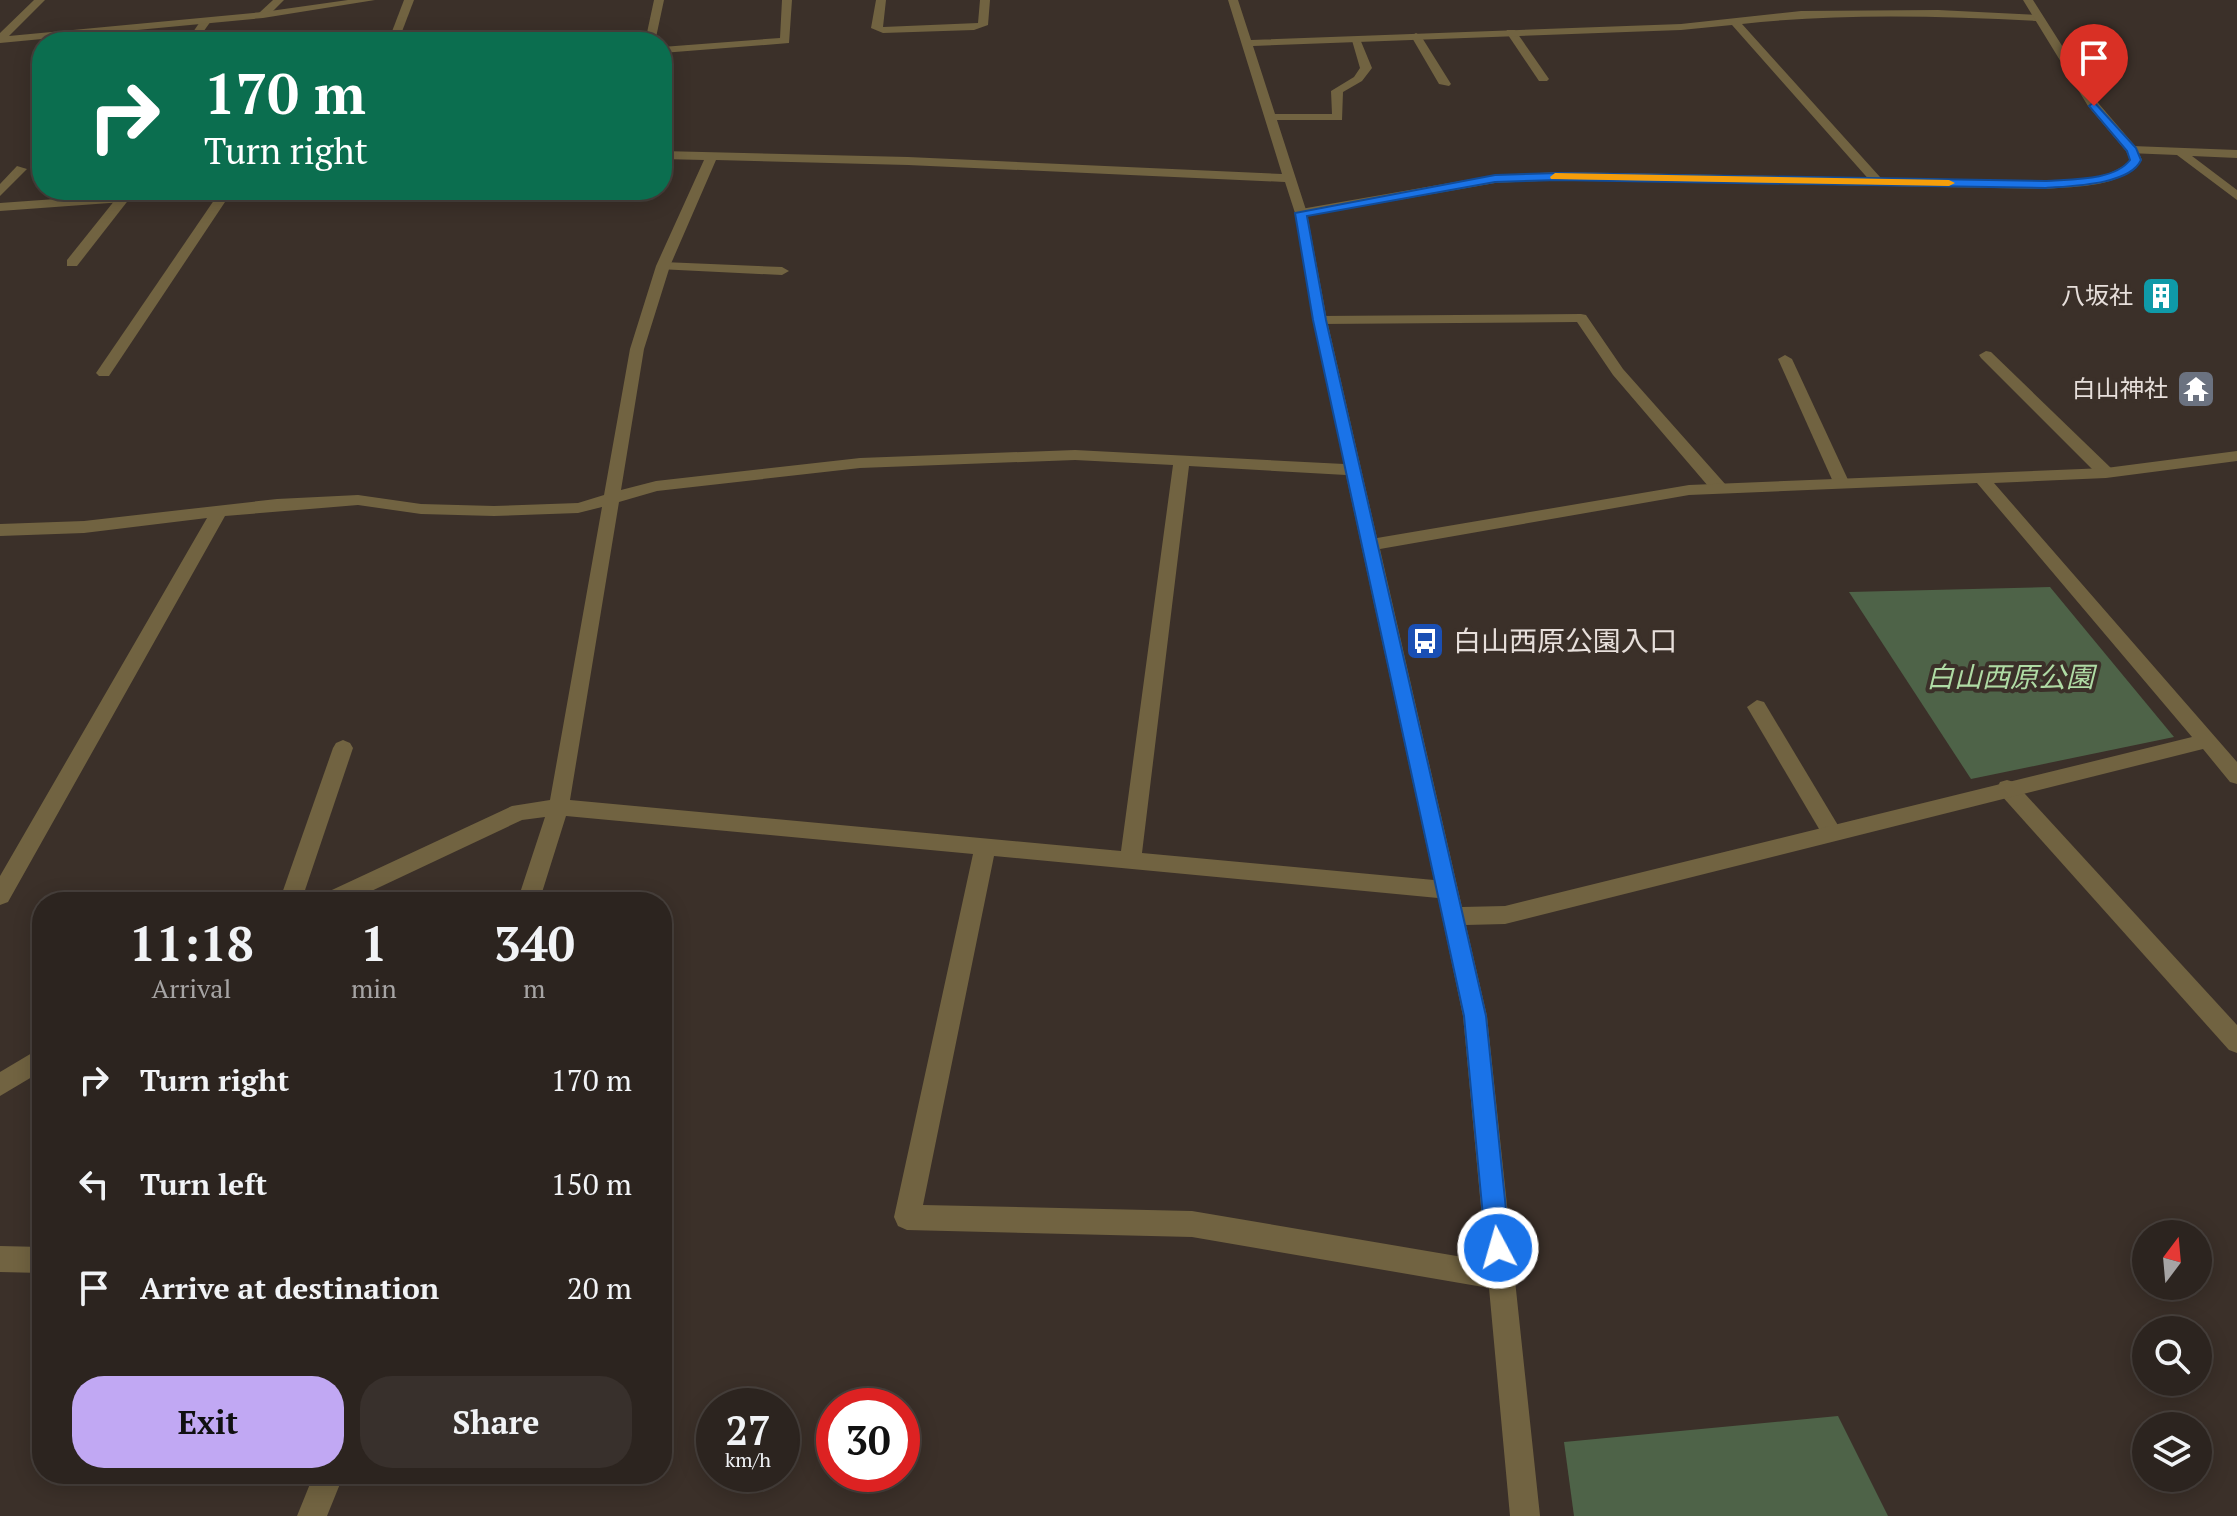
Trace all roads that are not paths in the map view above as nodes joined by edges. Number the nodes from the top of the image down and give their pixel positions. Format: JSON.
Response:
{"nodes":[{"id":1,"x":40,"y":0,"type":"edge"},
{"id":2,"x":279,"y":0,"type":"edge"},
{"id":3,"x":370,"y":0,"type":"edge"},
{"id":4,"x":409,"y":0,"type":"edge"},
{"id":5,"x":659,"y":0,"type":"edge"},
{"id":6,"x":787,"y":0,"type":"edge"},
{"id":7,"x":881,"y":0,"type":"edge"},
{"id":8,"x":985,"y":0,"type":"edge"},
{"id":9,"x":1233,"y":0,"type":"edge"},
{"id":10,"x":1783,"y":0,"type":"edge"},
{"id":11,"x":2028,"y":0,"type":"edge"},
{"id":12,"x":1801,"y":14,"type":"junction"},
{"id":13,"x":263,"y":15,"type":"junction"},
{"id":14,"x":2039,"y":18,"type":"junction"},
{"id":15,"x":206,"y":21,"type":"junction"},
{"id":16,"x":1734,"y":21,"type":"junction"},
{"id":17,"x":80,"y":32,"type":"edge"},
{"id":18,"x":198,"y":32,"type":"edge"},
{"id":19,"x":397,"y":32,"type":"edge"},
{"id":20,"x":652,"y":32,"type":"edge"},
{"id":21,"x":1511,"y":32,"type":"junction"},
{"id":22,"x":32,"y":36,"type":"edge"},
{"id":23,"x":1416,"y":36,"type":"junction"},
{"id":24,"x":0,"y":39,"type":"edge"},
{"id":25,"x":1355,"y":39,"type":"junction"},
{"id":26,"x":1247,"y":43,"type":"junction"},
{"id":27,"x":672,"y":49,"type":"edge"},
{"id":28,"x":1543,"y":79,"type":"dead end"},
{"id":29,"x":1445,"y":84,"type":"dead end"},
{"id":30,"x":1270,"y":118,"type":"junction"},
{"id":31,"x":2132,"y":150,"type":"junction"},
{"id":32,"x":2237,"y":154,"type":"edge"},
{"id":33,"x":672,"y":155,"type":"edge"},
{"id":34,"x":2183,"y":155,"type":"junction"},
{"id":35,"x":712,"y":156,"type":"junction"},
{"id":36,"x":21,"y":169,"type":"dead end"},
{"id":37,"x":1289,"y":178,"type":"junction"},
{"id":38,"x":1876,"y":180,"type":"junction"},
{"id":39,"x":0,"y":192,"type":"edge"},
{"id":40,"x":2237,"y":196,"type":"edge"},
{"id":41,"x":96,"y":200,"type":"edge"},
{"id":42,"x":122,"y":200,"type":"edge"},
{"id":43,"x":223,"y":200,"type":"edge"},
{"id":44,"x":0,"y":207,"type":"edge"},
{"id":45,"x":1301,"y":213,"type":"junction"},
{"id":46,"x":72,"y":263,"type":"dead end"},
{"id":47,"x":663,"y":266,"type":"junction"},
{"id":48,"x":782,"y":271,"type":"dead end"},
{"id":49,"x":1320,"y":320,"type":"junction"},
{"id":50,"x":1986,"y":355,"type":"dead end"},
{"id":51,"x":1785,"y":359,"type":"dead end"},
{"id":52,"x":104,"y":373,"type":"dead end"},
{"id":53,"x":2237,"y":456,"type":"edge"},
{"id":54,"x":1182,"y":461,"type":"junction"},
{"id":55,"x":1353,"y":470,"type":"junction"},
{"id":56,"x":2106,"y":473,"type":"junction"},
{"id":57,"x":1982,"y":479,"type":"junction"},
{"id":58,"x":1842,"y":484,"type":"junction"},
{"id":59,"x":1720,"y":489,"type":"junction"},
{"id":60,"x":610,"y":501,"type":"junction"},
{"id":61,"x":219,"y":511,"type":"junction"},
{"id":62,"x":0,"y":530,"type":"edge"},
{"id":63,"x":1370,"y":545,"type":"junction"},
{"id":64,"x":1757,"y":707,"type":"dead end"},
{"id":65,"x":2206,"y":741,"type":"junction"},
{"id":66,"x":343,"y":748,"type":"dead end"},
{"id":67,"x":2237,"y":776,"type":"edge"},
{"id":68,"x":2007,"y":788,"type":"junction"},
{"id":69,"x":559,"y":807,"type":"junction"},
{"id":70,"x":1832,"y":833,"type":"junction"},
{"id":71,"x":985,"y":848,"type":"junction"},
{"id":72,"x":1130,"y":862,"type":"junction"},
{"id":73,"x":1447,"y":890,"type":"junction"},
{"id":74,"x":293,"y":892,"type":"edge"},
{"id":75,"x":348,"y":892,"type":"edge"},
{"id":76,"x":531,"y":892,"type":"edge"},
{"id":77,"x":0,"y":896,"type":"edge"},
{"id":78,"x":1453,"y":916,"type":"junction"},
{"id":79,"x":2237,"y":1042,"type":"edge"},
{"id":80,"x":32,"y":1064,"type":"edge"},
{"id":81,"x":0,"y":1085,"type":"edge"},
{"id":82,"x":0,"y":1259,"type":"edge"},
{"id":83,"x":32,"y":1260,"type":"edge"},
{"id":84,"x":1501,"y":1277,"type":"junction"},
{"id":85,"x":325,"y":1484,"type":"edge"},
{"id":86,"x":312,"y":1516,"type":"edge"},
{"id":87,"x":1525,"y":1516,"type":"edge"}],
"edges":[{"from":1,"to":24,"type":"street"},
{"from":2,"to":13,"type":"street"},
{"from":3,"to":13,"type":"street"},
{"from":4,"to":19,"type":"street"},
{"from":5,"to":20,"type":"street"},
{"from":6,"to":27,"type":"street"},
{"from":7,"to":8,"type":"street"},
{"from":9,"to":26,"type":"street"},
{"from":10,"to":12,"type":"street"},
{"from":11,"to":14,"type":"street"},
{"from":12,"to":14,"type":"street"},
{"from":12,"to":16,"type":"street"},
{"from":13,"to":15,"type":"street"},
{"from":14,"to":31,"type":"street"},
{"from":15,"to":17,"type":"street"},
{"from":15,"to":18,"type":"street"},
{"from":16,"to":21,"type":"street"},
{"from":16,"to":38,"type":"street"},
{"from":21,"to":23,"type":"street"},
{"from":21,"to":28,"type":"street"},
{"from":22,"to":24,"type":"street"},
{"from":23,"to":25,"type":"street"},
{"from":23,"to":29,"type":"street"},
{"from":25,"to":26,"type":"street"},
{"from":25,"to":30,"type":"street"},
{"from":26,"to":30,"type":"street"},
{"from":30,"to":37,"type":"street"},
{"from":31,"to":34,"type":"street"},
{"from":31,"to":38,"type":"street"},
{"from":32,"to":34,"type":"street"},
{"from":33,"to":35,"type":"street"},
{"from":34,"to":40,"type":"street"},
{"from":35,"to":37,"type":"street"},
{"from":35,"to":47,"type":"street"},
{"from":36,"to":39,"type":"street"},
{"from":37,"to":45,"type":"street"},
{"from":38,"to":45,"type":"street"},
{"from":41,"to":44,"type":"street"},
{"from":42,"to":46,"type":"street"},
{"from":43,"to":52,"type":"street"},
{"from":45,"to":49,"type":"street"},
{"from":47,"to":48,"type":"street"},
{"from":47,"to":60,"type":"street"},
{"from":49,"to":55,"type":"street"},
{"from":49,"to":59,"type":"street"},
{"from":50,"to":56,"type":"street"},
{"from":51,"to":58,"type":"street"},
{"from":53,"to":56,"type":"street"},
{"from":54,"to":55,"type":"street"},
{"from":54,"to":60,"type":"street"},
{"from":54,"to":72,"type":"street"},
{"from":55,"to":63,"type":"street"},
{"from":56,"to":57,"type":"street"},
{"from":57,"to":58,"type":"street"},
{"from":57,"to":65,"type":"street"},
{"from":58,"to":59,"type":"street"},
{"from":59,"to":63,"type":"street"},
{"from":60,"to":61,"type":"street"},
{"from":60,"to":69,"type":"street"},
{"from":61,"to":62,"type":"street"},
{"from":61,"to":77,"type":"street"},
{"from":63,"to":73,"type":"street"},
{"from":64,"to":70,"type":"street"},
{"from":65,"to":67,"type":"street"},
{"from":65,"to":68,"type":"street"},
{"from":66,"to":74,"type":"street"},
{"from":68,"to":70,"type":"street"},
{"from":68,"to":79,"type":"street"},
{"from":69,"to":71,"type":"street"},
{"from":69,"to":75,"type":"street"},
{"from":69,"to":76,"type":"street"},
{"from":70,"to":78,"type":"street"},
{"from":71,"to":72,"type":"street"},
{"from":71,"to":84,"type":"street"},
{"from":72,"to":73,"type":"street"},
{"from":73,"to":78,"type":"street"},
{"from":78,"to":84,"type":"street"},
{"from":80,"to":81,"type":"street"},
{"from":82,"to":83,"type":"street"},
{"from":84,"to":87,"type":"street"},
{"from":85,"to":86,"type":"street"}]}
